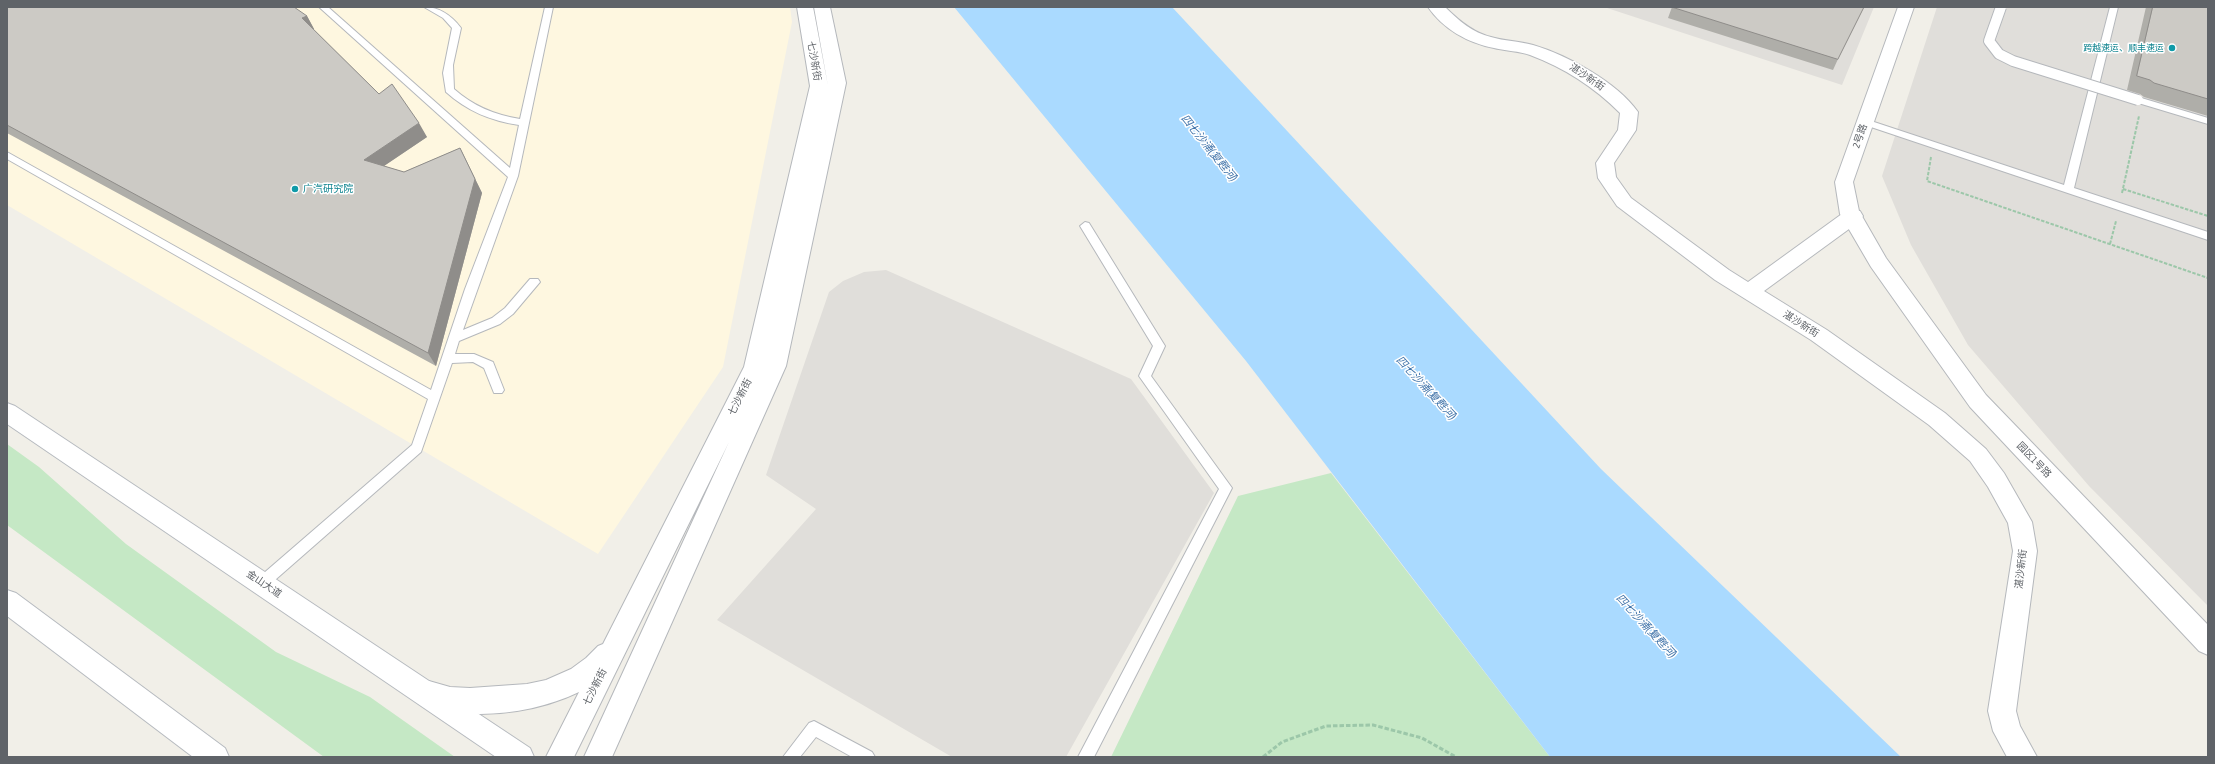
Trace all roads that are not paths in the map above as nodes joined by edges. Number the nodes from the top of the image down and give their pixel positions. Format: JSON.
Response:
{"nodes":[{"id":1,"x":323,"y":7,"type":"edge"},
{"id":2,"x":428,"y":7,"type":"edge"},
{"id":3,"x":549,"y":7,"type":"edge"},
{"id":4,"x":805,"y":7,"type":"edge"},
{"id":5,"x":822,"y":7,"type":"edge"},
{"id":6,"x":1436,"y":7,"type":"edge"},
{"id":7,"x":1906,"y":7,"type":"edge"},
{"id":8,"x":2001,"y":7,"type":"edge"},
{"id":9,"x":2114,"y":7,"type":"edge"},
{"id":10,"x":2208,"y":121,"type":"edge"},
{"id":11,"x":524,"y":122,"type":"junction"},
{"id":12,"x":1864,"y":122,"type":"junction"},
{"id":13,"x":7,"y":155,"type":"edge"},
{"id":14,"x":513,"y":176,"type":"junction"},
{"id":15,"x":2068,"y":190,"type":"junction"},
{"id":16,"x":1853,"y":216,"type":"junction"},
{"id":17,"x":1085,"y":226,"type":"dead end"},
{"id":18,"x":2208,"y":236,"type":"edge"},
{"id":19,"x":1878,"y":262,"type":"joint"},
{"id":20,"x":534,"y":282,"type":"dead end"},
{"id":21,"x":1748,"y":292,"type":"junction"},
{"id":22,"x":454,"y":338,"type":"junction"},
{"id":23,"x":447,"y":359,"type":"junction"},
{"id":24,"x":498,"y":390,"type":"dead end"},
{"id":25,"x":434,"y":397,"type":"junction"},
{"id":26,"x":7,"y":412,"type":"edge"},
{"id":27,"x":262,"y":583,"type":"junction"},
{"id":28,"x":7,"y":601,"type":"edge"},
{"id":29,"x":617,"y":643,"type":"junction"},
{"id":30,"x":2208,"y":643,"type":"edge"},
{"id":31,"x":421,"y":691,"type":"junction"},
{"id":32,"x":215,"y":757,"type":"edge"},
{"id":33,"x":520,"y":757,"type":"edge"},
{"id":34,"x":560,"y":757,"type":"edge"},
{"id":35,"x":598,"y":757,"type":"edge"},
{"id":36,"x":791,"y":757,"type":"edge"},
{"id":37,"x":867,"y":757,"type":"edge"},
{"id":38,"x":1086,"y":757,"type":"edge"},
{"id":39,"x":2023,"y":757,"type":"edge"}],
"edges":[{"from":1,"to":14,"type":"lane"},
{"from":2,"to":11,"type":"lane"},
{"from":3,"to":11,"type":"lane"},
{"from":4,"to":29,"type":"street","name":"七沙新街"},
{"from":5,"to":35,"type":"street","name":"七沙新街"},
{"from":6,"to":21,"type":"street","name":"湛沙新街"},
{"from":7,"to":12,"type":"street","name":"2号路"},
{"from":8,"to":10,"type":"lane","bridge":true},
{"from":9,"to":15,"type":"lane"},
{"from":11,"to":14,"type":"lane"},
{"from":12,"to":15,"type":"lane"},
{"from":12,"to":16,"type":"street","name":"2号路"},
{"from":13,"to":25,"type":"lane"},
{"from":14,"to":22,"type":"lane"},
{"from":15,"to":18,"type":"lane"},
{"from":16,"to":19,"type":"street","name":"2号路"},
{"from":16,"to":21,"type":"street"},
{"from":17,"to":38,"type":"lane"},
{"from":19,"to":30,"type":"street","name":"园区1号路"},
{"from":20,"to":22,"type":"lane"},
{"from":21,"to":39,"type":"street","name":"湛沙新街"},
{"from":22,"to":23,"type":"lane"},
{"from":23,"to":24,"type":"lane"},
{"from":23,"to":25,"type":"lane"},
{"from":25,"to":27,"type":"lane"},
{"from":26,"to":27,"type":"street","name":"金山大道"},
{"from":27,"to":31,"type":"street","name":"金山大道"},
{"from":28,"to":32,"type":"street"},
{"from":29,"to":31,"type":"street"},
{"from":29,"to":34,"type":"street","name":"七沙新街"},
{"from":31,"to":33,"type":"street","name":"金山大道"},
{"from":36,"to":37,"type":"lane"}]}
